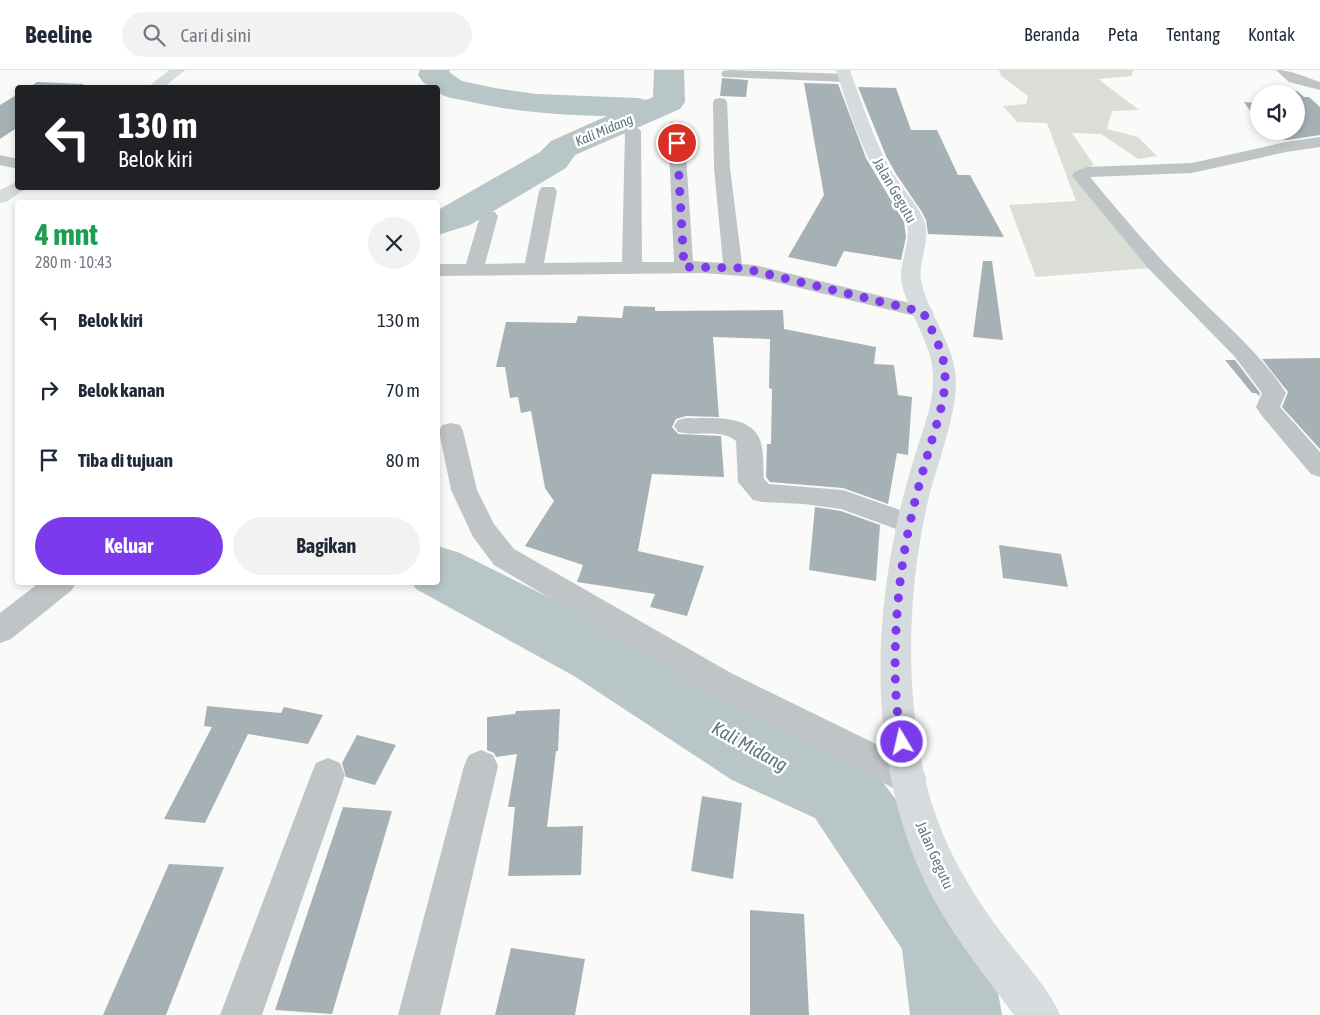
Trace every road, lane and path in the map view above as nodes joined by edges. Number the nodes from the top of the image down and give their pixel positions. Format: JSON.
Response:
{"nodes":[{"id":1,"x":178,"y":70,"type":"edge"},
{"id":2,"x":1283,"y":70,"type":"edge"},
{"id":3,"x":728,"y":74,"type":"dead end"},
{"id":4,"x":844,"y":74,"type":"edge"},
{"id":5,"x":158,"y":85,"type":"edge"},
{"id":6,"x":1320,"y":86,"type":"edge"},
{"id":7,"x":720,"y":102,"type":"dead end"},
{"id":8,"x":676,"y":125,"type":"dead end"},
{"id":9,"x":633,"y":131,"type":"dead end"},
{"id":10,"x":1320,"y":142,"type":"edge"},
{"id":11,"x":0,"y":160,"type":"edge"},
{"id":12,"x":15,"y":163,"type":"edge"},
{"id":13,"x":15,"y":188,"type":"edge"},
{"id":14,"x":548,"y":192,"type":"dead end"},
{"id":15,"x":0,"y":198,"type":"edge"},
{"id":16,"x":489,"y":216,"type":"dead end"},
{"id":17,"x":632,"y":267,"type":"junction"},
{"id":18,"x":684,"y":267,"type":"junction"},
{"id":19,"x":534,"y":268,"type":"junction"},
{"id":20,"x":734,"y":268,"type":"junction"},
{"id":21,"x":474,"y":269,"type":"junction"},
{"id":22,"x":440,"y":270,"type":"edge"},
{"id":23,"x":923,"y":312,"type":"junction"},
{"id":24,"x":686,"y":426,"type":"dead end"},
{"id":25,"x":451,"y":430,"type":"dead end"},
{"id":26,"x":1320,"y":468,"type":"edge"},
{"id":27,"x":910,"y":524,"type":"junction"},
{"id":28,"x":58,"y":585,"type":"edge"},
{"id":29,"x":0,"y":630,"type":"edge"},
{"id":30,"x":481,"y":766,"type":"dead end"},
{"id":31,"x":328,"y":775,"type":"dead end"},
{"id":32,"x":909,"y":778,"type":"junction"},
{"id":33,"x":241,"y":1015,"type":"edge"},
{"id":34,"x":419,"y":1015,"type":"edge"},
{"id":35,"x":1039,"y":1015,"type":"edge"}],
"edges":[{"from":1,"to":5,"type":"main road"},
{"from":2,"to":6,"type":"street"},
{"from":3,"to":4,"type":"street"},
{"from":4,"to":23,"type":"main road","name":"Jalan Gegutu"},
{"from":7,"to":20,"type":"street"},
{"from":8,"to":18,"type":"street"},
{"from":9,"to":17,"type":"street"},
{"from":10,"to":26,"type":"street"},
{"from":11,"to":12,"type":"street"},
{"from":13,"to":15,"type":"main road"},
{"from":14,"to":19,"type":"street"},
{"from":16,"to":21,"type":"street"},
{"from":17,"to":18,"type":"street"},
{"from":17,"to":19,"type":"street"},
{"from":18,"to":20,"type":"street"},
{"from":19,"to":21,"type":"street"},
{"from":20,"to":23,"type":"street"},
{"from":21,"to":22,"type":"street"},
{"from":23,"to":27,"type":"main road","name":"Jalan Gegutu"},
{"from":24,"to":27,"type":"street"},
{"from":25,"to":32,"type":"street"},
{"from":27,"to":32,"type":"main road","name":"Jalan Gegutu"},
{"from":28,"to":29,"type":"street"},
{"from":30,"to":34,"type":"street"},
{"from":31,"to":33,"type":"street"},
{"from":32,"to":35,"type":"main road","name":"Jalan Gegutu"}]}
